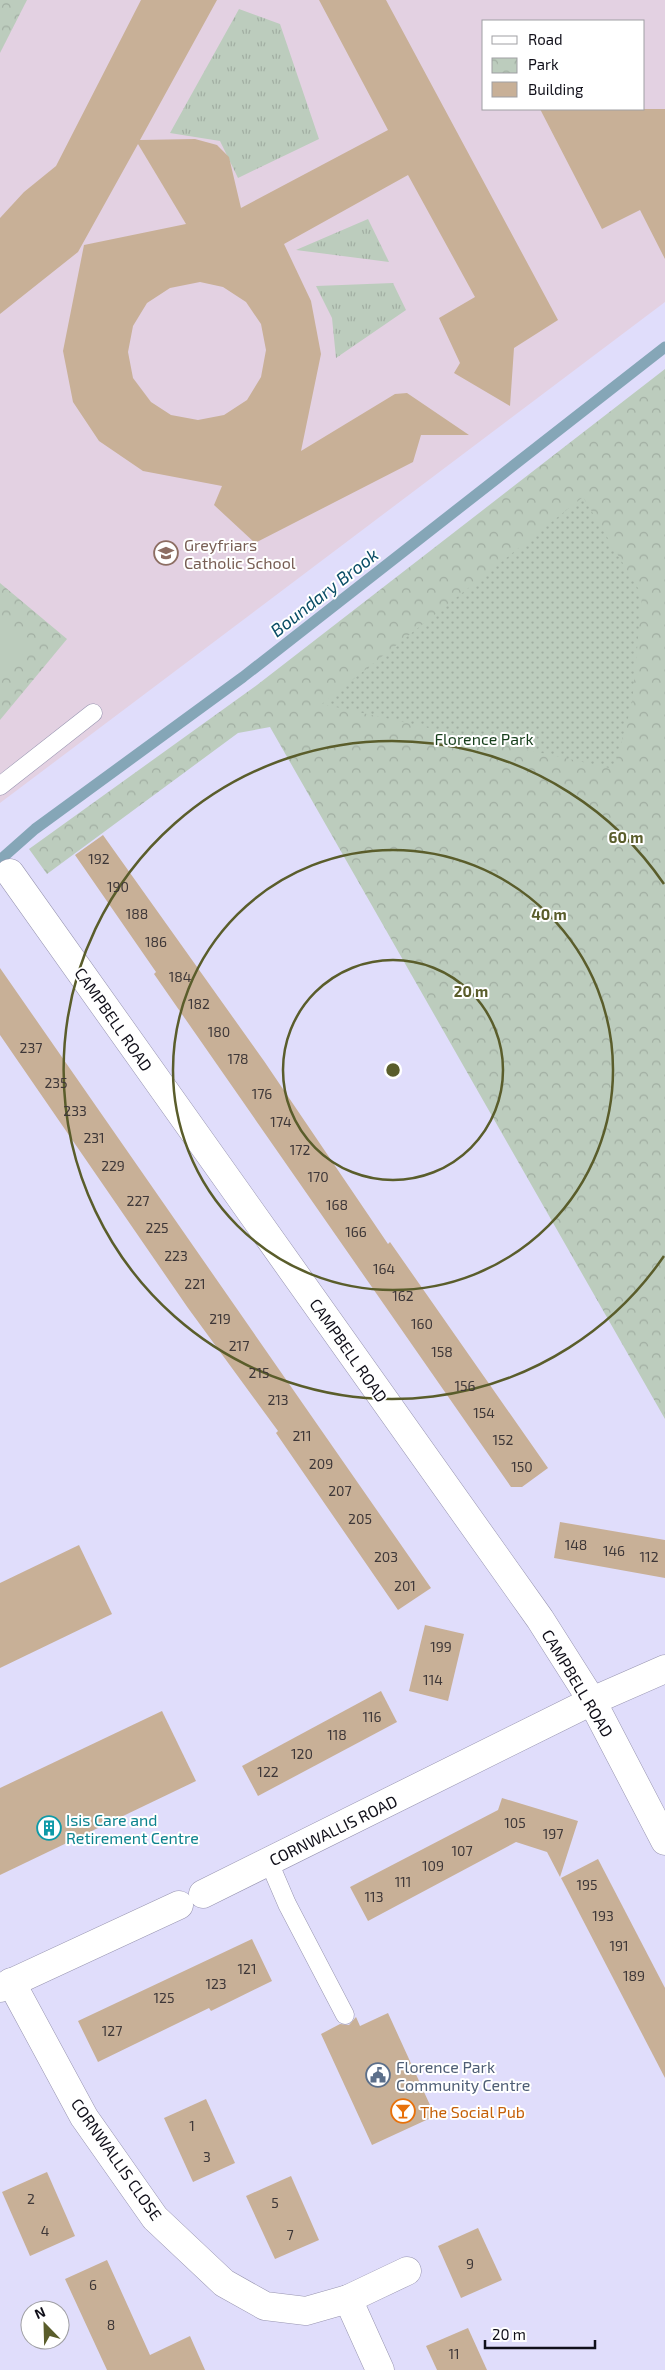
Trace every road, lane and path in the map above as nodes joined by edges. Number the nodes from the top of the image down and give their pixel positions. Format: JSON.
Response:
{"nodes":[{"id":1,"x":92,"y":713,"type":"dead end"},
{"id":2,"x":0,"y":786,"type":"edge"},
{"id":3,"x":5,"y":867,"type":"edge"},
{"id":4,"x":665,"y":1670,"type":"edge"},
{"id":5,"x":592,"y":1701,"type":"junction"},
{"id":6,"x":665,"y":1841,"type":"edge"},
{"id":7,"x":269,"y":1862,"type":"junction"},
{"id":8,"x":6,"y":1985,"type":"edge"},
{"id":9,"x":345,"y":2015,"type":"dead end"},
{"id":10,"x":407,"y":2271,"type":"dead end"},
{"id":11,"x":348,"y":2299,"type":"junction"},
{"id":12,"x":380,"y":2370,"type":"edge"}],
"edges":[{"from":1,"to":2,"type":"lane"},
{"from":3,"to":5,"type":"street","name":"CAMPBELL ROAD"},
{"from":4,"to":5,"type":"street","name":"CORNWALLIS ROAD"},
{"from":5,"to":6,"type":"street","name":"CAMPBELL ROAD"},
{"from":5,"to":7,"type":"street","name":"CORNWALLIS ROAD"},
{"from":7,"to":8,"type":"street","name":"CORNWALLIS ROAD"},
{"from":7,"to":9,"type":"lane"},
{"from":8,"to":11,"type":"street","name":"CORNWALLIS CLOSE"},
{"from":10,"to":11,"type":"street","name":"CORNWALLIS CLOSE"},
{"from":11,"to":12,"type":"street"}]}
